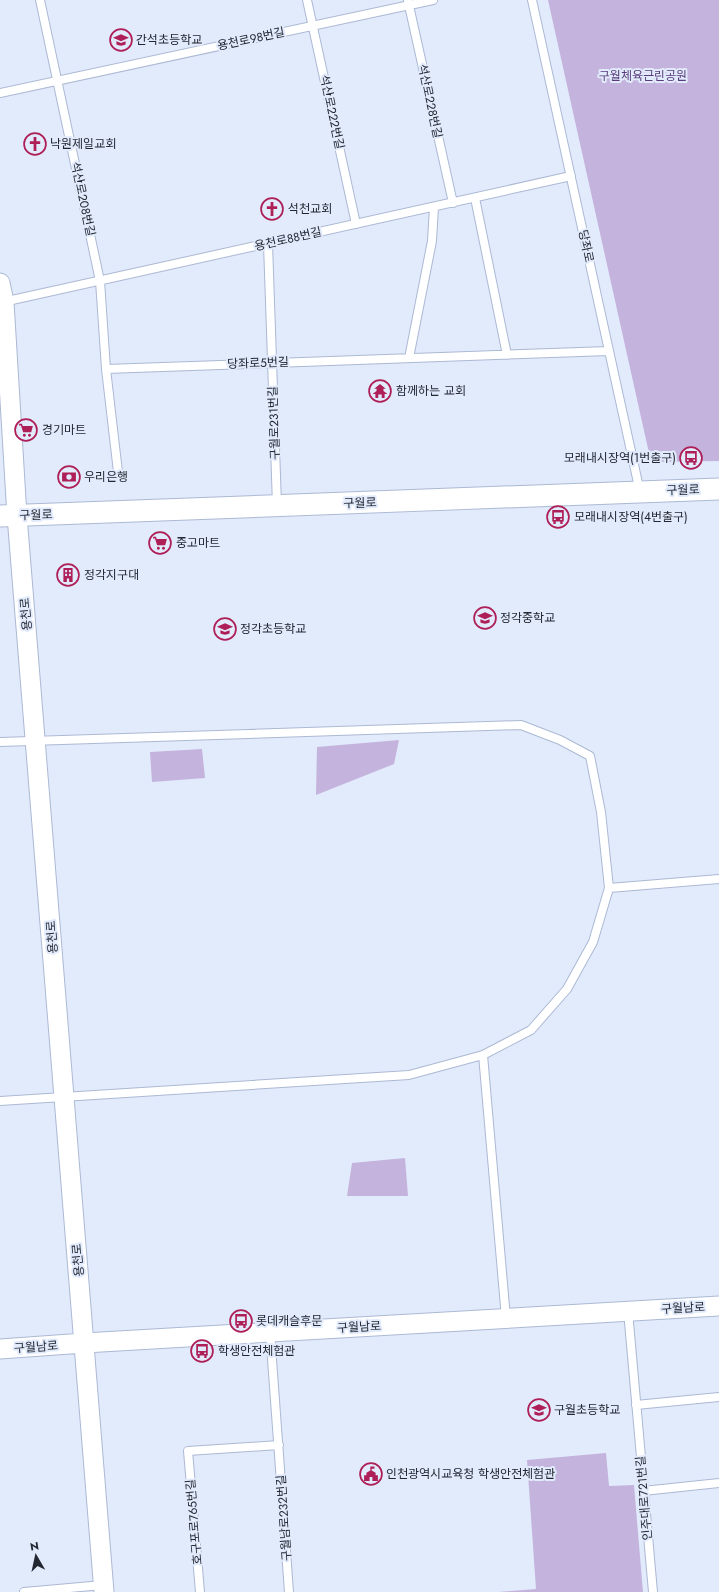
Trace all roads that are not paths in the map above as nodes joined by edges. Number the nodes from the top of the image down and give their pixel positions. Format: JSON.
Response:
{"nodes":[{"id":1,"x":40,"y":0,"type":"edge"},
{"id":2,"x":308,"y":0,"type":"edge"},
{"id":3,"x":432,"y":0,"type":"edge"},
{"id":4,"x":532,"y":0,"type":"edge"},
{"id":5,"x":409,"y":2,"type":"edge"},
{"id":6,"x":313,"y":26,"type":"junction"},
{"id":7,"x":57,"y":81,"type":"junction"},
{"id":8,"x":0,"y":93,"type":"edge"},
{"id":9,"x":571,"y":176,"type":"junction"},
{"id":10,"x":475,"y":198,"type":"junction"},
{"id":11,"x":453,"y":203,"type":"junction"},
{"id":12,"x":434,"y":207,"type":"junction"},
{"id":13,"x":356,"y":224,"type":"junction"},
{"id":14,"x":268,"y":244,"type":"junction"},
{"id":15,"x":100,"y":281,"type":"junction"},
{"id":16,"x":0,"y":283,"type":"edge"},
{"id":17,"x":2,"y":302,"type":"edge"},
{"id":18,"x":609,"y":351,"type":"junction"},
{"id":19,"x":507,"y":355,"type":"junction"},
{"id":20,"x":409,"y":358,"type":"junction"},
{"id":21,"x":272,"y":363,"type":"junction"},
{"id":22,"x":106,"y":369,"type":"junction"},
{"id":23,"x":118,"y":472,"type":"dead end"},
{"id":24,"x":719,"y":489,"type":"edge"},
{"id":25,"x":640,"y":492,"type":"junction"},
{"id":26,"x":277,"y":506,"type":"junction"},
{"id":27,"x":9,"y":516,"type":"edge"},
{"id":28,"x":36,"y":740,"type":"junction"},
{"id":29,"x":0,"y":742,"type":"edge"},
{"id":30,"x":719,"y":879,"type":"edge"},
{"id":31,"x":609,"y":888,"type":"junction"},
{"id":32,"x":483,"y":1055,"type":"junction"},
{"id":33,"x":64,"y":1097,"type":"junction"},
{"id":34,"x":0,"y":1101,"type":"edge"},
{"id":35,"x":719,"y":1306,"type":"edge"},
{"id":36,"x":628,"y":1311,"type":"junction"},
{"id":37,"x":506,"y":1318,"type":"junction"},
{"id":38,"x":270,"y":1332,"type":"junction"},
{"id":39,"x":84,"y":1343,"type":"junction"},
{"id":40,"x":0,"y":1349,"type":"edge"},
{"id":41,"x":719,"y":1397,"type":"edge"},
{"id":42,"x":636,"y":1405,"type":"junction"},
{"id":43,"x":279,"y":1445,"type":"junction"},
{"id":44,"x":719,"y":1483,"type":"edge"},
{"id":45,"x":643,"y":1491,"type":"junction"},
{"id":46,"x":103,"y":1588,"type":"edge"},
{"id":47,"x":24,"y":1592,"type":"edge"},
{"id":48,"x":200,"y":1592,"type":"edge"},
{"id":49,"x":290,"y":1592,"type":"edge"},
{"id":50,"x":653,"y":1592,"type":"edge"}],
"edges":[{"from":1,"to":7,"type":"lane","name":"석산로208번길"},
{"from":2,"to":6,"type":"lane","name":"석산로222번길"},
{"from":3,"to":5,"type":"lane","name":"용천로98번길"},
{"from":4,"to":9,"type":"lane","name":"당좌로"},
{"from":5,"to":6,"type":"lane","name":"용천로98번길"},
{"from":5,"to":11,"type":"lane","name":"석산로228번길"},
{"from":6,"to":7,"type":"lane","name":"용천로98번길"},
{"from":6,"to":13,"type":"lane","name":"석산로222번길"},
{"from":7,"to":8,"type":"lane","name":"용천로98번길"},
{"from":7,"to":15,"type":"lane","name":"석산로208번길"},
{"from":9,"to":10,"type":"lane","name":"용천로88번길"},
{"from":9,"to":18,"type":"lane","name":"당좌로"},
{"from":10,"to":11,"type":"lane","name":"용천로88번길"},
{"from":10,"to":19,"type":"lane"},
{"from":11,"to":12,"type":"lane","name":"용천로88번길"},
{"from":12,"to":13,"type":"lane","name":"용천로88번길"},
{"from":12,"to":20,"type":"lane"},
{"from":13,"to":14,"type":"lane","name":"용천로88번길"},
{"from":14,"to":15,"type":"lane","name":"용천로88번길"},
{"from":14,"to":21,"type":"lane","name":"구월로231번길"},
{"from":15,"to":17,"type":"lane","name":"용천로88번길"},
{"from":15,"to":22,"type":"lane","name":"석산로208번길"},
{"from":16,"to":17,"type":"street","name":"용천로"},
{"from":17,"to":27,"type":"street","name":"용천로"},
{"from":18,"to":19,"type":"lane","name":"당좌로5번길"},
{"from":18,"to":25,"type":"lane","name":"당좌로"},
{"from":19,"to":20,"type":"lane","name":"당좌로5번길"},
{"from":20,"to":21,"type":"lane","name":"당좌로5번길"},
{"from":21,"to":22,"type":"lane","name":"당좌로5번길"},
{"from":21,"to":26,"type":"lane","name":"구월로231번길"},
{"from":22,"to":23,"type":"lane","name":"석산로208번길"},
{"from":24,"to":25,"type":"main road","name":"구월로"},
{"from":25,"to":26,"type":"main road","name":"구월로"},
{"from":26,"to":27,"type":"main road","name":"구월로"},
{"from":27,"to":28,"type":"street","name":"용천로"},
{"from":28,"to":29,"type":"lane"},
{"from":28,"to":31,"type":"lane"},
{"from":28,"to":33,"type":"street","name":"용천로"},
{"from":30,"to":31,"type":"lane"},
{"from":31,"to":32,"type":"lane"},
{"from":32,"to":33,"type":"lane"},
{"from":32,"to":37,"type":"lane"},
{"from":33,"to":34,"type":"lane"},
{"from":33,"to":39,"type":"street","name":"용천로"},
{"from":35,"to":36,"type":"street","name":"구월남로"},
{"from":36,"to":37,"type":"street","name":"구월남로"},
{"from":36,"to":42,"type":"lane","name":"인주대로721번길"},
{"from":37,"to":38,"type":"street","name":"구월남로"},
{"from":38,"to":39,"type":"street","name":"구월남로"},
{"from":38,"to":43,"type":"lane","name":"구월남로232번길"},
{"from":39,"to":40,"type":"street","name":"구월남로"},
{"from":39,"to":46,"type":"street","name":"용천로"},
{"from":41,"to":42,"type":"lane"},
{"from":42,"to":45,"type":"lane","name":"인주대로721번길"},
{"from":43,"to":48,"type":"lane","name":"호구포로765번길"},
{"from":43,"to":49,"type":"lane","name":"구월남로232번길"},
{"from":44,"to":45,"type":"lane"},
{"from":45,"to":50,"type":"lane","name":"인주대로721번길"},
{"from":46,"to":47,"type":"lane"}]}
